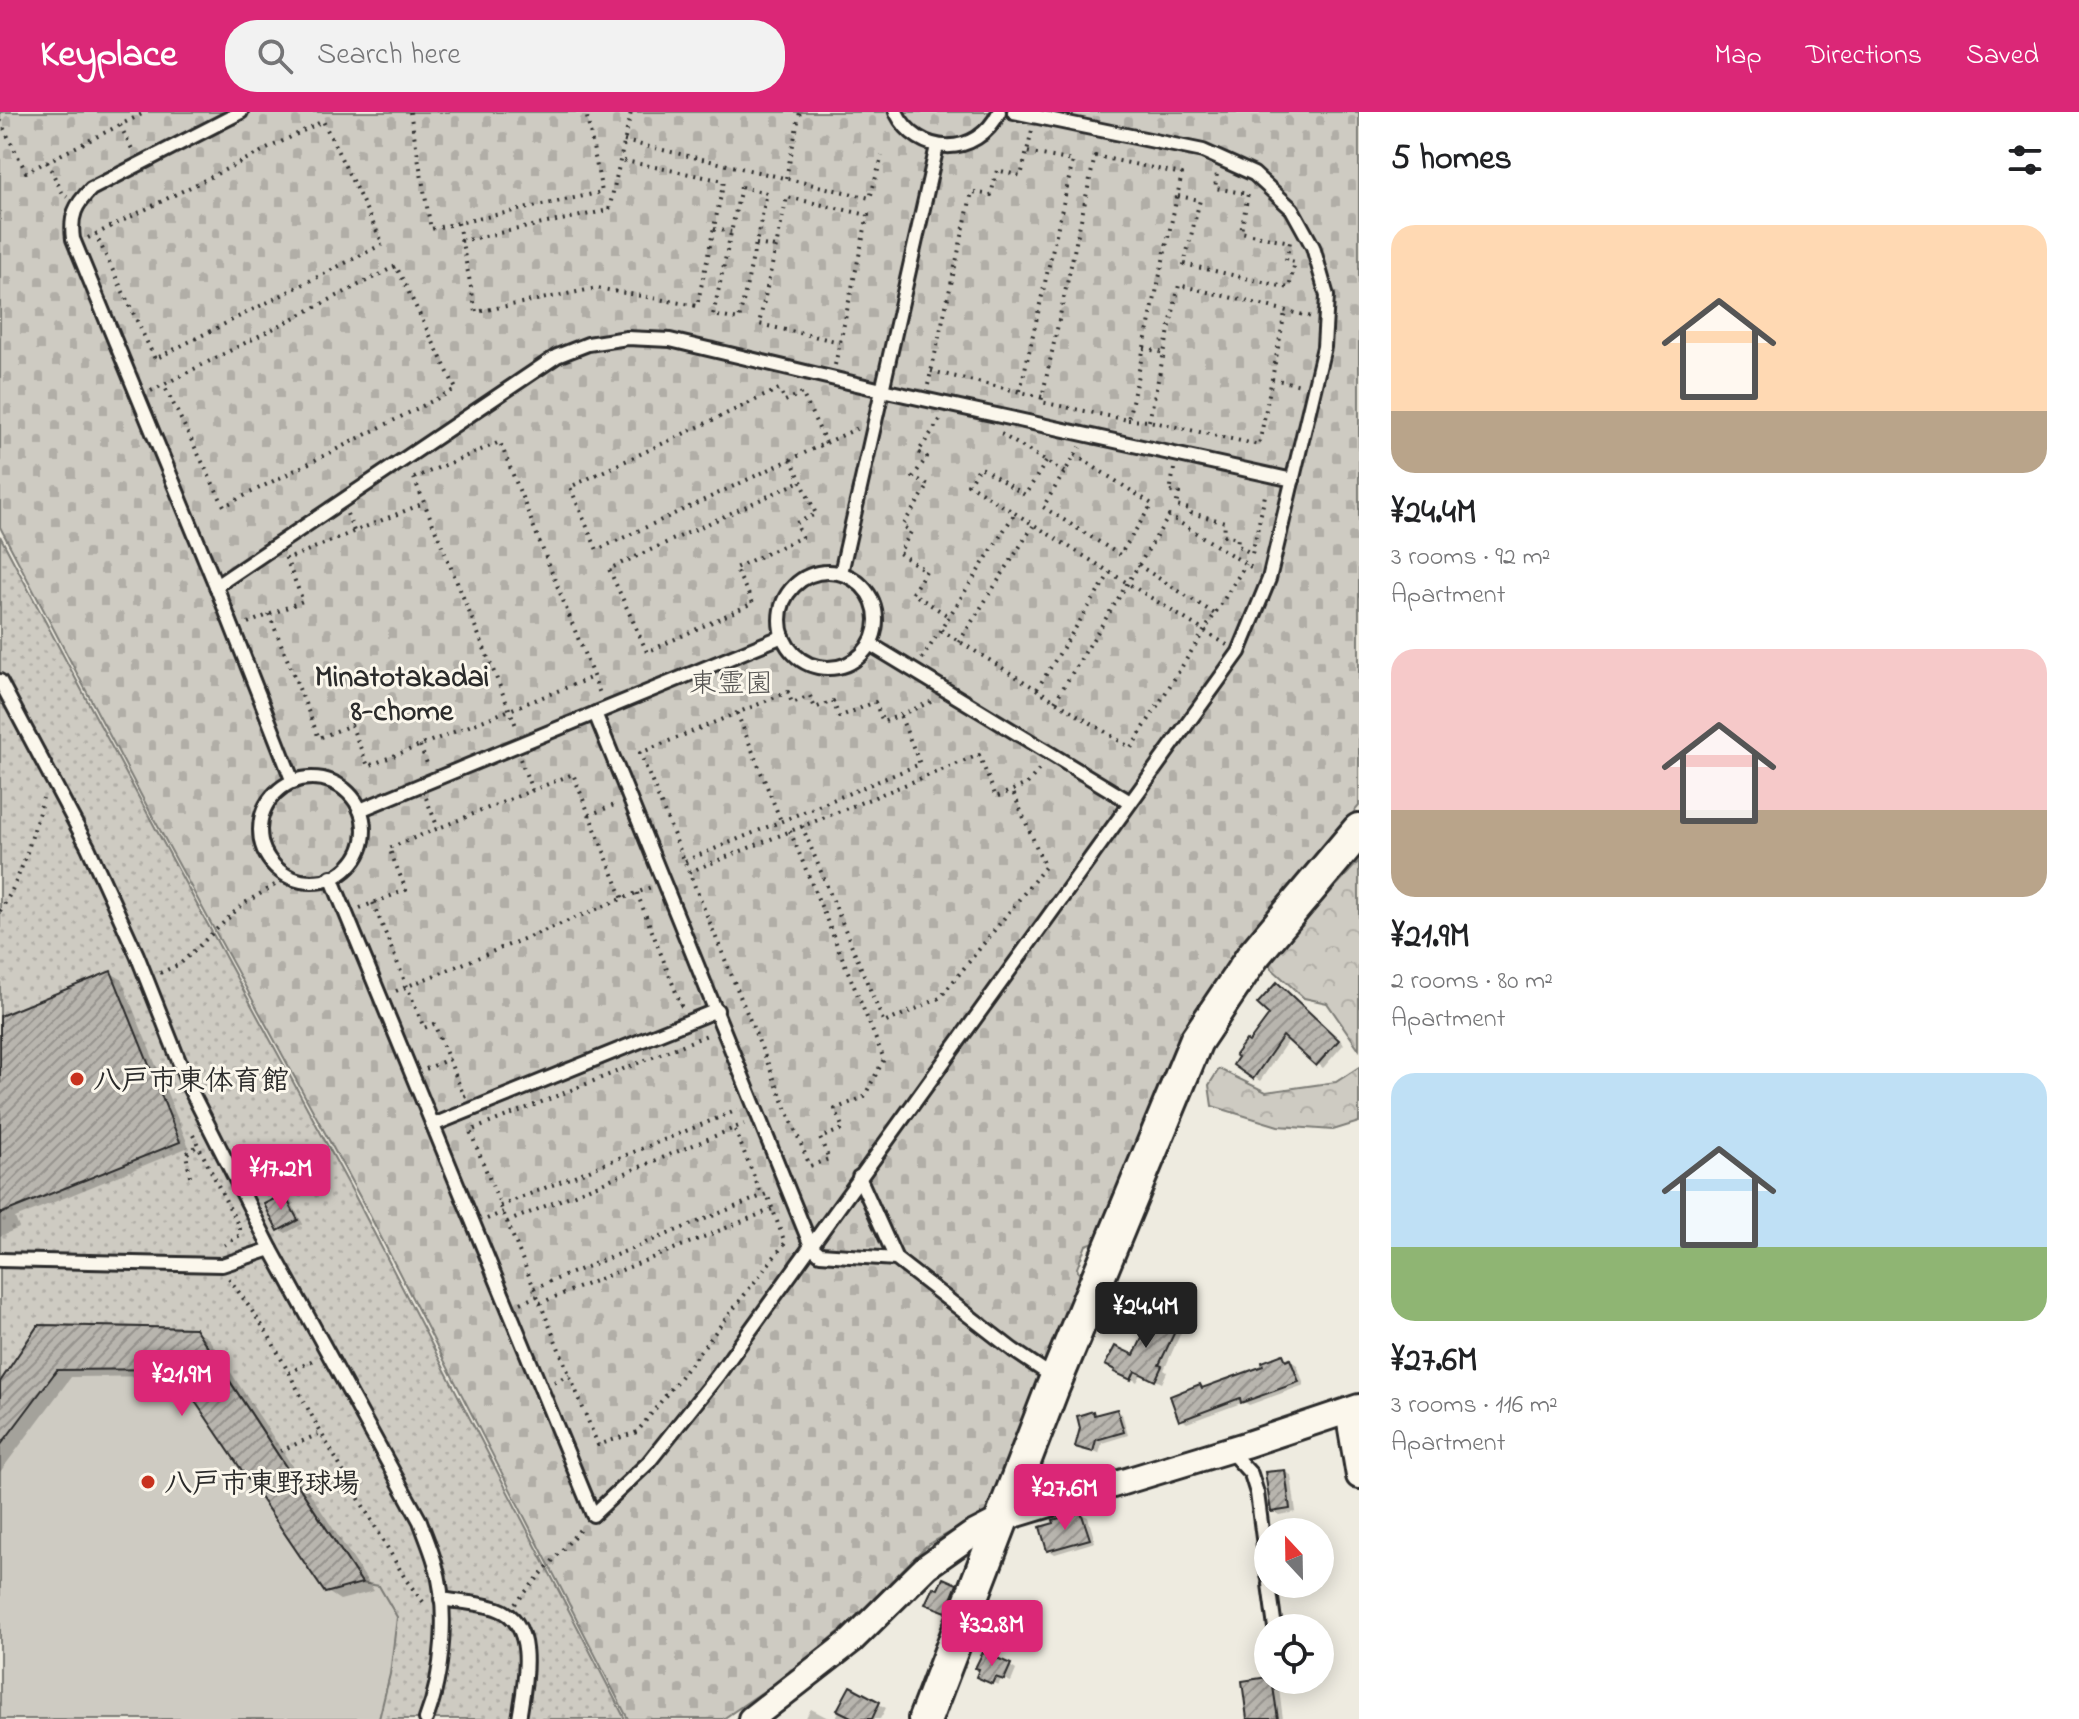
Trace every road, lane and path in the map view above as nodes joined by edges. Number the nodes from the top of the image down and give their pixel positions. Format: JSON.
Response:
{"nodes":[{"id":1,"x":146,"y":112,"type":"edge"},
{"id":2,"x":241,"y":112,"type":"edge"},
{"id":3,"x":410,"y":112,"type":"edge"},
{"id":4,"x":586,"y":112,"type":"edge"},
{"id":5,"x":631,"y":112,"type":"edge"},
{"id":6,"x":800,"y":112,"type":"edge"},
{"id":7,"x":896,"y":112,"type":"edge"},
{"id":8,"x":999,"y":112,"type":"edge"},
{"id":9,"x":1014,"y":112,"type":"edge"},
{"id":10,"x":1035,"y":116,"type":"junction"},
{"id":11,"x":0,"y":121,"type":"edge"},
{"id":12,"x":120,"y":125,"type":"junction"},
{"id":13,"x":624,"y":141,"type":"junction"},
{"id":14,"x":937,"y":146,"type":"junction"},
{"id":15,"x":1027,"y":152,"type":"junction"},
{"id":16,"x":882,"y":156,"type":"dead end"},
{"id":17,"x":1220,"y":159,"type":"junction"},
{"id":18,"x":620,"y":160,"type":"junction"},
{"id":19,"x":47,"y":162,"type":"junction"},
{"id":20,"x":140,"y":164,"type":"junction"},
{"id":21,"x":786,"y":178,"type":"junction"},
{"id":22,"x":1178,"y":196,"type":"junction"},
{"id":23,"x":77,"y":203,"type":"junction"},
{"id":24,"x":458,"y":223,"type":"junction"},
{"id":25,"x":714,"y":229,"type":"junction"},
{"id":26,"x":731,"y":232,"type":"junction"},
{"id":27,"x":96,"y":235,"type":"junction"},
{"id":28,"x":461,"y":241,"type":"junction"},
{"id":29,"x":756,"y":244,"type":"junction"},
{"id":30,"x":75,"y":245,"type":"junction"},
{"id":31,"x":776,"y":247,"type":"junction"},
{"id":32,"x":1286,"y":310,"type":"junction"},
{"id":33,"x":1326,"y":320,"type":"junction"},
{"id":34,"x":840,"y":342,"type":"junction"},
{"id":35,"x":1144,"y":348,"type":"junction"},
{"id":36,"x":1164,"y":353,"type":"junction"},
{"id":37,"x":931,"y":371,"type":"junction"},
{"id":38,"x":831,"y":378,"type":"junction"},
{"id":39,"x":1272,"y":379,"type":"junction"},
{"id":40,"x":164,"y":385,"type":"junction"},
{"id":41,"x":1315,"y":387,"type":"junction"},
{"id":42,"x":882,"y":390,"type":"junction"},
{"id":43,"x":1020,"y":391,"type":"junction"},
{"id":44,"x":138,"y":397,"type":"junction"},
{"id":45,"x":1042,"y":397,"type":"junction"},
{"id":46,"x":925,"y":399,"type":"junction"},
{"id":47,"x":950,"y":405,"type":"junction"},
{"id":48,"x":875,"y":420,"type":"junction"},
{"id":49,"x":1128,"y":420,"type":"junction"},
{"id":50,"x":1149,"y":421,"type":"junction"},
{"id":51,"x":994,"y":430,"type":"dead end"},
{"id":52,"x":1088,"y":435,"type":"junction"},
{"id":53,"x":826,"y":443,"type":"junction"},
{"id":54,"x":1176,"y":454,"type":"junction"},
{"id":55,"x":1075,"y":455,"type":"junction"},
{"id":56,"x":405,"y":457,"type":"junction"},
{"id":57,"x":791,"y":459,"type":"junction"},
{"id":58,"x":1046,"y":462,"type":"junction"},
{"id":59,"x":1064,"y":472,"type":"junction"},
{"id":60,"x":1269,"y":475,"type":"junction"},
{"id":61,"x":414,"y":478,"type":"junction"},
{"id":62,"x":1293,"y":480,"type":"junction"},
{"id":63,"x":801,"y":481,"type":"junction"},
{"id":64,"x":424,"y":503,"type":"junction"},
{"id":65,"x":1015,"y":513,"type":"junction"},
{"id":66,"x":1034,"y":525,"type":"junction"},
{"id":67,"x":279,"y":543,"type":"junction"},
{"id":68,"x":286,"y":559,"type":"junction"},
{"id":69,"x":1246,"y":564,"type":"junction"},
{"id":70,"x":1138,"y":565,"type":"junction"},
{"id":71,"x":1110,"y":572,"type":"junction"},
{"id":72,"x":841,"y":573,"type":"junction"},
{"id":73,"x":1269,"y":579,"type":"junction"},
{"id":74,"x":1127,"y":583,"type":"junction"},
{"id":75,"x":216,"y":586,"type":"junction"},
{"id":76,"x":269,"y":614,"type":"junction"},
{"id":77,"x":1215,"y":614,"type":"junction"},
{"id":78,"x":950,"y":617,"type":"junction"},
{"id":79,"x":233,"y":628,"type":"junction"},
{"id":80,"x":941,"y":630,"type":"junction"},
{"id":81,"x":1205,"y":631,"type":"junction"},
{"id":82,"x":783,"y":636,"type":"junction"},
{"id":83,"x":959,"y":642,"type":"junction"},
{"id":84,"x":870,"y":644,"type":"junction"},
{"id":85,"x":1239,"y":652,"type":"junction"},
{"id":86,"x":914,"y":671,"type":"junction"},
{"id":87,"x":593,"y":677,"type":"junction"},
{"id":88,"x":0,"y":681,"type":"edge"},
{"id":89,"x":1037,"y":689,"type":"junction"},
{"id":90,"x":951,"y":693,"type":"junction"},
{"id":91,"x":1055,"y":701,"type":"junction"},
{"id":92,"x":510,"y":710,"type":"junction"},
{"id":93,"x":600,"y":711,"type":"junction"},
{"id":94,"x":737,"y":713,"type":"junction"},
{"id":95,"x":900,"y":715,"type":"junction"},
{"id":96,"x":519,"y":744,"type":"junction"},
{"id":97,"x":1050,"y":754,"type":"junction"},
{"id":98,"x":293,"y":782,"type":"junction"},
{"id":99,"x":421,"y":785,"type":"junction"},
{"id":100,"x":532,"y":790,"type":"junction"},
{"id":101,"x":1012,"y":790,"type":"junction"},
{"id":102,"x":630,"y":799,"type":"junction"},
{"id":103,"x":50,"y":802,"type":"dead end"},
{"id":104,"x":1130,"y":802,"type":"junction"},
{"id":105,"x":360,"y":810,"type":"junction"},
{"id":106,"x":589,"y":815,"type":"junction"},
{"id":107,"x":781,"y":821,"type":"junction"},
{"id":108,"x":802,"y":826,"type":"junction"},
{"id":109,"x":438,"y":828,"type":"junction"},
{"id":110,"x":1359,"y":830,"type":"edge"},
{"id":111,"x":790,"y":831,"type":"junction"},
{"id":112,"x":685,"y":861,"type":"junction"},
{"id":113,"x":689,"y":872,"type":"junction"},
{"id":114,"x":290,"y":876,"type":"junction"},
{"id":115,"x":331,"y":877,"type":"junction"},
{"id":116,"x":665,"y":882,"type":"junction"},
{"id":117,"x":637,"y":893,"type":"junction"},
{"id":118,"x":623,"y":899,"type":"junction"},
{"id":119,"x":373,"y":903,"type":"junction"},
{"id":120,"x":0,"y":911,"type":"edge"},
{"id":121,"x":346,"y":914,"type":"junction"},
{"id":122,"x":163,"y":972,"type":"dead end"},
{"id":123,"x":408,"y":986,"type":"junction"},
{"id":124,"x":380,"y":997,"type":"junction"},
{"id":125,"x":717,"y":1010,"type":"junction"},
{"id":126,"x":667,"y":1011,"type":"dead end"},
{"id":127,"x":712,"y":1047,"type":"dead end"},
{"id":128,"x":449,"y":1059,"type":"junction"},
{"id":129,"x":413,"y":1075,"type":"junction"},
{"id":130,"x":479,"y":1090,"type":"dead end"},
{"id":131,"x":733,"y":1097,"type":"dead end"},
{"id":132,"x":738,"y":1110,"type":"junction"},
{"id":133,"x":433,"y":1125,"type":"junction"},
{"id":134,"x":735,"y":1130,"type":"junction"},
{"id":135,"x":191,"y":1131,"type":"dead end"},
{"id":136,"x":197,"y":1146,"type":"junction"},
{"id":137,"x":190,"y":1176,"type":"dead end"},
{"id":138,"x":859,"y":1177,"type":"junction"},
{"id":139,"x":762,"y":1196,"type":"junction"},
{"id":140,"x":500,"y":1206,"type":"junction"},
{"id":141,"x":773,"y":1209,"type":"junction"},
{"id":142,"x":507,"y":1222,"type":"junction"},
{"id":143,"x":811,"y":1246,"type":"junction"},
{"id":144,"x":271,"y":1249,"type":"junction"},
{"id":145,"x":896,"y":1259,"type":"junction"},
{"id":146,"x":0,"y":1260,"type":"edge"},
{"id":147,"x":222,"y":1265,"type":"junction"},
{"id":148,"x":534,"y":1288,"type":"junction"},
{"id":149,"x":540,"y":1303,"type":"junction"},
{"id":150,"x":328,"y":1352,"type":"junction"},
{"id":151,"x":289,"y":1373,"type":"junction"},
{"id":152,"x":1056,"y":1379,"type":"junction"},
{"id":153,"x":1353,"y":1409,"type":"edge"},
{"id":154,"x":321,"y":1433,"type":"junction"},
{"id":155,"x":1229,"y":1450,"type":"junction"},
{"id":156,"x":280,"y":1451,"type":"dead end"},
{"id":157,"x":1359,"y":1476,"type":"edge"},
{"id":158,"x":593,"y":1515,"type":"junction"},
{"id":159,"x":1004,"y":1518,"type":"junction"},
{"id":160,"x":1260,"y":1518,"type":"edge"},
{"id":161,"x":441,"y":1599,"type":"junction"},
{"id":162,"x":426,"y":1610,"type":"dead end"},
{"id":163,"x":507,"y":1613,"type":"junction"},
{"id":164,"x":758,"y":1718,"type":"edge"},
{"id":165,"x":426,"y":1719,"type":"edge"},
{"id":166,"x":519,"y":1719,"type":"edge"},
{"id":167,"x":925,"y":1719,"type":"edge"}],
"edges":[{"from":1,"to":12,"type":"path"},
{"from":2,"to":20,"type":"lane"},
{"from":3,"to":24,"type":"path"},
{"from":4,"to":24,"type":"path"},
{"from":5,"to":13,"type":"path"},
{"from":6,"to":21,"type":"path"},
{"from":7,"to":14,"type":"lane"},
{"from":8,"to":14,"type":"lane"},
{"from":9,"to":10,"type":"lane"},
{"from":10,"to":15,"type":"path"},
{"from":10,"to":17,"type":"lane"},
{"from":11,"to":19,"type":"path"},
{"from":12,"to":19,"type":"path"},
{"from":12,"to":20,"type":"path"},
{"from":13,"to":18,"type":"path"},
{"from":13,"to":21,"type":"path"},
{"from":14,"to":42,"type":"lane"},
{"from":15,"to":37,"type":"path"},
{"from":15,"to":43,"type":"path"},
{"from":16,"to":21,"type":"path"},
{"from":17,"to":22,"type":"path"},
{"from":17,"to":33,"type":"lane"},
{"from":18,"to":25,"type":"path"},
{"from":18,"to":28,"type":"path"},
{"from":19,"to":23,"type":"path"},
{"from":20,"to":23,"type":"lane"},
{"from":22,"to":35,"type":"path"},
{"from":22,"to":45,"type":"path"},
{"from":23,"to":30,"type":"lane"},
{"from":24,"to":28,"type":"path"},
{"from":25,"to":26,"type":"path"},
{"from":25,"to":28,"type":"path"},
{"from":26,"to":29,"type":"path"},
{"from":26,"to":29,"type":"path"},
{"from":27,"to":27,"type":"path"},
{"from":27,"to":30,"type":"path"},
{"from":29,"to":31,"type":"path"},
{"from":30,"to":44,"type":"lane"},
{"from":31,"to":34,"type":"path"},
{"from":31,"to":34,"type":"path"},
{"from":32,"to":33,"type":"path"},
{"from":32,"to":36,"type":"path"},
{"from":32,"to":39,"type":"path"},
{"from":33,"to":41,"type":"lane"},
{"from":34,"to":38,"type":"path"},
{"from":35,"to":36,"type":"path"},
{"from":35,"to":49,"type":"path"},
{"from":36,"to":50,"type":"path"},
{"from":37,"to":43,"type":"path"},
{"from":37,"to":46,"type":"path"},
{"from":38,"to":42,"type":"lane"},
{"from":38,"to":56,"type":"lane"},
{"from":39,"to":41,"type":"path"},
{"from":39,"to":50,"type":"path"},
{"from":40,"to":40,"type":"path"},
{"from":40,"to":44,"type":"path"},
{"from":41,"to":62,"type":"lane"},
{"from":42,"to":46,"type":"lane"},
{"from":42,"to":48,"type":"lane"},
{"from":43,"to":45,"type":"path"},
{"from":44,"to":75,"type":"lane"},
{"from":45,"to":49,"type":"path"},
{"from":46,"to":47,"type":"lane"},
{"from":47,"to":52,"type":"lane"},
{"from":47,"to":78,"type":"path"},
{"from":48,"to":53,"type":"path"},
{"from":48,"to":72,"type":"lane"},
{"from":49,"to":50,"type":"path"},
{"from":51,"to":58,"type":"path"},
{"from":52,"to":54,"type":"lane"},
{"from":52,"to":55,"type":"path"},
{"from":53,"to":57,"type":"path"},
{"from":53,"to":57,"type":"path"},
{"from":54,"to":60,"type":"lane"},
{"from":54,"to":60,"type":"path"},
{"from":55,"to":59,"type":"path"},
{"from":55,"to":59,"type":"path"},
{"from":56,"to":61,"type":"path"},
{"from":56,"to":67,"type":"lane"},
{"from":57,"to":63,"type":"path"},
{"from":58,"to":59,"type":"path"},
{"from":58,"to":65,"type":"path"},
{"from":60,"to":62,"type":"lane"},
{"from":61,"to":64,"type":"path"},
{"from":61,"to":87,"type":"path"},
{"from":62,"to":73,"type":"lane"},
{"from":63,"to":63,"type":"path"},
{"from":64,"to":68,"type":"path"},
{"from":64,"to":92,"type":"path"},
{"from":65,"to":66,"type":"path"},
{"from":65,"to":78,"type":"path"},
{"from":66,"to":71,"type":"path"},
{"from":66,"to":83,"type":"path"},
{"from":67,"to":68,"type":"path"},
{"from":67,"to":75,"type":"lane"},
{"from":68,"to":76,"type":"path"},
{"from":69,"to":70,"type":"path"},
{"from":69,"to":73,"type":"path"},
{"from":69,"to":77,"type":"path"},
{"from":70,"to":74,"type":"path"},
{"from":70,"to":77,"type":"path"},
{"from":71,"to":74,"type":"path"},
{"from":71,"to":89,"type":"path"},
{"from":72,"to":82,"type":"lane"},
{"from":72,"to":84,"type":"lane"},
{"from":73,"to":85,"type":"lane"},
{"from":74,"to":81,"type":"path"},
{"from":74,"to":91,"type":"path"},
{"from":75,"to":79,"type":"lane"},
{"from":76,"to":79,"type":"path"},
{"from":76,"to":92,"type":"path"},
{"from":77,"to":81,"type":"path"},
{"from":78,"to":80,"type":"path"},
{"from":79,"to":98,"type":"lane"},
{"from":80,"to":83,"type":"path"},
{"from":80,"to":86,"type":"path"},
{"from":81,"to":85,"type":"path"},
{"from":81,"to":91,"type":"path"},
{"from":82,"to":84,"type":"lane"},
{"from":82,"to":93,"type":"lane"},
{"from":83,"to":89,"type":"path"},
{"from":84,"to":86,"type":"lane"},
{"from":85,"to":104,"type":"lane"},
{"from":86,"to":90,"type":"lane"},
{"from":87,"to":92,"type":"path"},
{"from":87,"to":93,"type":"path"},
{"from":88,"to":144,"type":"lane"},
{"from":89,"to":91,"type":"path"},
{"from":90,"to":95,"type":"path"},
{"from":90,"to":97,"type":"lane"},
{"from":92,"to":96,"type":"path"},
{"from":93,"to":96,"type":"lane"},
{"from":93,"to":102,"type":"lane"},
{"from":94,"to":95,"type":"path"},
{"from":94,"to":107,"type":"path"},
{"from":94,"to":112,"type":"path"},
{"from":95,"to":107,"type":"path"},
{"from":96,"to":99,"type":"lane"},
{"from":96,"to":100,"type":"path"},
{"from":97,"to":101,"type":"path"},
{"from":97,"to":104,"type":"lane"},
{"from":98,"to":105,"type":"lane"},
{"from":98,"to":114,"type":"lane"},
{"from":99,"to":105,"type":"lane"},
{"from":99,"to":109,"type":"path"},
{"from":100,"to":106,"type":"path"},
{"from":100,"to":109,"type":"path"},
{"from":101,"to":108,"type":"path"},
{"from":101,"to":108,"type":"path"},
{"from":102,"to":106,"type":"path"},
{"from":102,"to":116,"type":"lane"},
{"from":103,"to":120,"type":"path"},
{"from":104,"to":138,"type":"lane"},
{"from":105,"to":115,"type":"lane"},
{"from":106,"to":118,"type":"path"},
{"from":107,"to":112,"type":"path"},
{"from":108,"to":111,"type":"path"},
{"from":109,"to":119,"type":"path"},
{"from":110,"to":152,"type":"street"},
{"from":111,"to":113,"type":"path"},
{"from":111,"to":113,"type":"path"},
{"from":112,"to":113,"type":"path"},
{"from":114,"to":115,"type":"lane"},
{"from":114,"to":122,"type":"path"},
{"from":115,"to":121,"type":"lane"},
{"from":116,"to":117,"type":"path"},
{"from":116,"to":125,"type":"lane"},
{"from":117,"to":118,"type":"path"},
{"from":117,"to":126,"type":"path"},
{"from":118,"to":123,"type":"path"},
{"from":119,"to":121,"type":"path"},
{"from":119,"to":123,"type":"path"},
{"from":121,"to":124,"type":"lane"},
{"from":123,"to":124,"type":"path"},
{"from":123,"to":128,"type":"path"},
{"from":124,"to":129,"type":"lane"},
{"from":125,"to":133,"type":"lane"},
{"from":125,"to":143,"type":"lane"},
{"from":127,"to":140,"type":"path"},
{"from":128,"to":129,"type":"path"},
{"from":128,"to":130,"type":"path"},
{"from":129,"to":133,"type":"lane"},
{"from":131,"to":132,"type":"path"},
{"from":132,"to":134,"type":"path"},
{"from":132,"to":140,"type":"path"},
{"from":133,"to":158,"type":"lane"},
{"from":134,"to":139,"type":"path"},
{"from":134,"to":142,"type":"path"},
{"from":135,"to":136,"type":"path"},
{"from":136,"to":137,"type":"path"},
{"from":136,"to":147,"type":"path"},
{"from":138,"to":143,"type":"lane"},
{"from":138,"to":145,"type":"lane"},
{"from":139,"to":141,"type":"path"},
{"from":139,"to":148,"type":"path"},
{"from":140,"to":142,"type":"path"},
{"from":141,"to":149,"type":"path"},
{"from":141,"to":149,"type":"path"},
{"from":142,"to":148,"type":"path"},
{"from":143,"to":145,"type":"lane"},
{"from":143,"to":158,"type":"lane"},
{"from":144,"to":147,"type":"lane"},
{"from":144,"to":150,"type":"lane"},
{"from":145,"to":152,"type":"lane"},
{"from":146,"to":147,"type":"lane"},
{"from":147,"to":151,"type":"path"},
{"from":148,"to":149,"type":"path"},
{"from":150,"to":151,"type":"path"},
{"from":150,"to":161,"type":"lane"},
{"from":151,"to":154,"type":"path"},
{"from":152,"to":159,"type":"street"},
{"from":153,"to":155,"type":"street"},
{"from":153,"to":157,"type":"street"},
{"from":154,"to":156,"type":"path"},
{"from":154,"to":162,"type":"path"},
{"from":155,"to":159,"type":"street"},
{"from":155,"to":160,"type":"lane"},
{"from":158,"to":163,"type":"path"},
{"from":159,"to":164,"type":"street"},
{"from":159,"to":167,"type":"street"},
{"from":161,"to":163,"type":"lane"},
{"from":161,"to":165,"type":"lane"},
{"from":163,"to":166,"type":"lane"}]}
